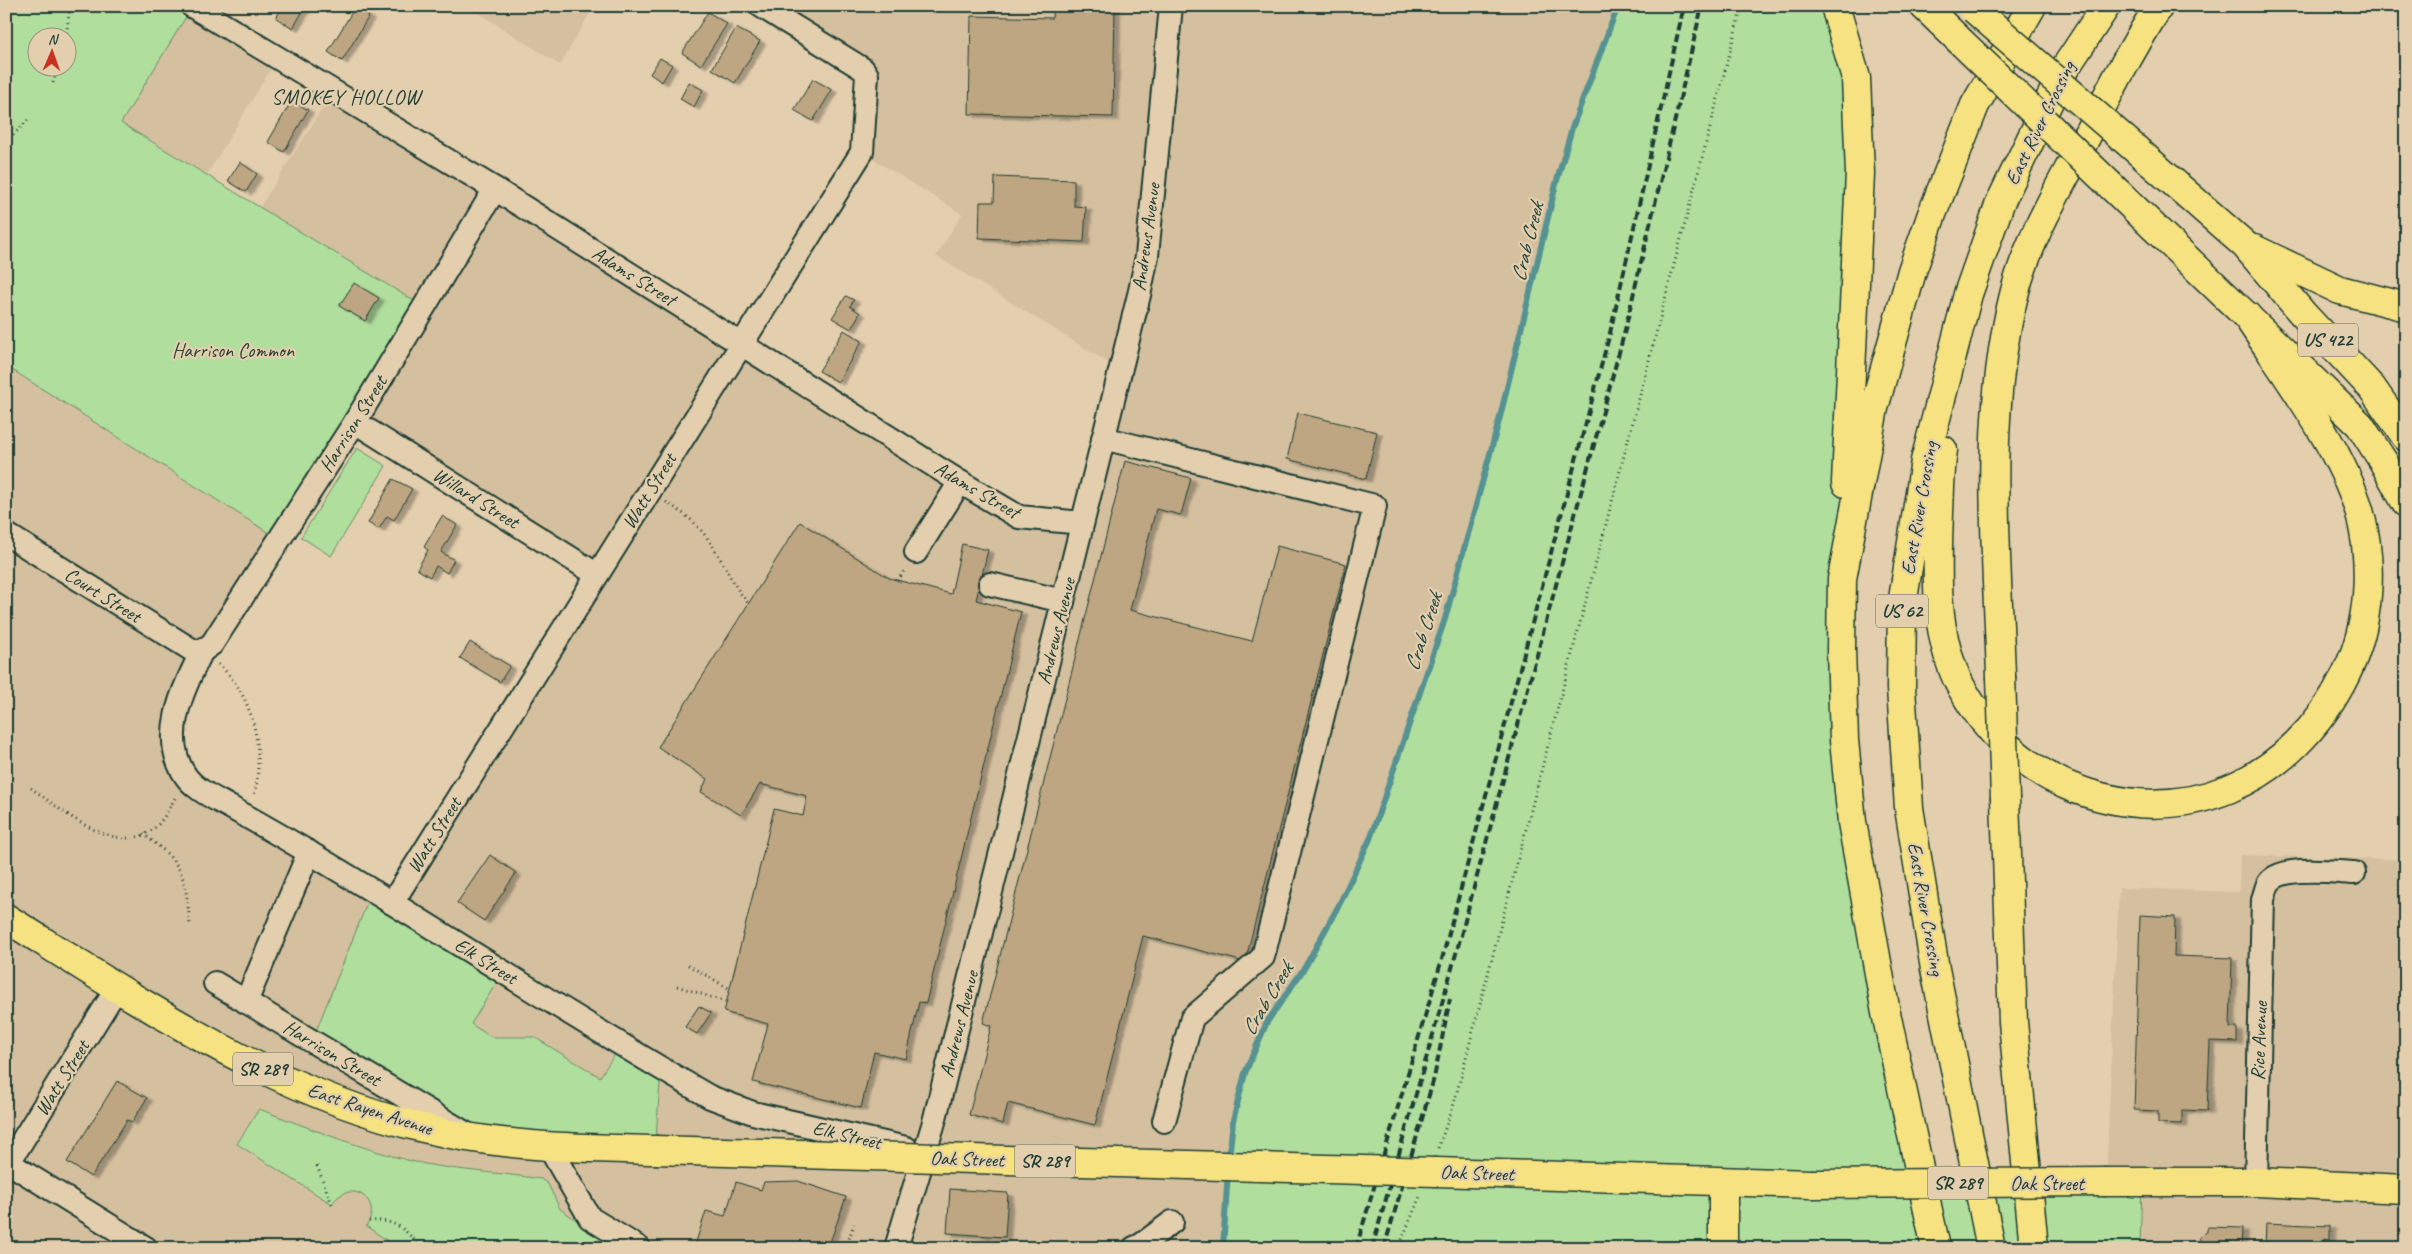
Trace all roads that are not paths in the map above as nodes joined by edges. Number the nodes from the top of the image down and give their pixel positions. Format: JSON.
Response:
{"nodes":[{"id":1,"x":192,"y":6,"type":"edge"},
{"id":2,"x":761,"y":6,"type":"edge"},
{"id":3,"x":1170,"y":6,"type":"edge"},
{"id":4,"x":1834,"y":6,"type":"edge"},
{"id":5,"x":1924,"y":6,"type":"edge"},
{"id":6,"x":2032,"y":6,"type":"edge"},
{"id":7,"x":2106,"y":6,"type":"edge"},
{"id":8,"x":2158,"y":6,"type":"edge"},
{"id":9,"x":1972,"y":8,"type":"edge"},
{"id":10,"x":495,"y":189,"type":"junction"},
{"id":11,"x":2246,"y":245,"type":"junction"},
{"id":12,"x":1968,"y":294,"type":"junction"},
{"id":13,"x":2406,"y":307,"type":"edge"},
{"id":14,"x":2247,"y":316,"type":"junction"},
{"id":15,"x":742,"y":344,"type":"junction"},
{"id":16,"x":355,"y":422,"type":"junction"},
{"id":17,"x":2406,"y":437,"type":"edge"},
{"id":18,"x":1104,"y":438,"type":"junction"},
{"id":19,"x":960,"y":482,"type":"junction"},
{"id":20,"x":2406,"y":504,"type":"edge"},
{"id":21,"x":1082,"y":523,"type":"junction"},
{"id":22,"x":6,"y":534,"type":"edge"},
{"id":23,"x":916,"y":552,"type":"dead end"},
{"id":24,"x":596,"y":574,"type":"junction"},
{"id":25,"x":1842,"y":579,"type":"junction"},
{"id":26,"x":990,"y":584,"type":"dead end"},
{"id":27,"x":1063,"y":600,"type":"junction"},
{"id":28,"x":202,"y":651,"type":"junction"},
{"id":29,"x":309,"y":852,"type":"junction"},
{"id":30,"x":2354,"y":873,"type":"dead end"},
{"id":31,"x":392,"y":903,"type":"junction"},
{"id":32,"x":6,"y":918,"type":"edge"},
{"id":33,"x":215,"y":983,"type":"dead end"},
{"id":34,"x":117,"y":988,"type":"junction"},
{"id":35,"x":246,"y":1002,"type":"junction"},
{"id":36,"x":1164,"y":1121,"type":"dead end"},
{"id":37,"x":474,"y":1138,"type":"junction"},
{"id":38,"x":549,"y":1147,"type":"junction"},
{"id":39,"x":927,"y":1149,"type":"junction"},
{"id":40,"x":8,"y":1165,"type":"edge"},
{"id":41,"x":1723,"y":1182,"type":"junction"},
{"id":42,"x":2256,"y":1182,"type":"junction"},
{"id":43,"x":2406,"y":1189,"type":"edge"},
{"id":44,"x":1172,"y":1222,"type":"dead end"},
{"id":45,"x":146,"y":1248,"type":"edge"},
{"id":46,"x":639,"y":1248,"type":"edge"},
{"id":47,"x":896,"y":1248,"type":"edge"},
{"id":48,"x":1134,"y":1248,"type":"edge"},
{"id":49,"x":1723,"y":1248,"type":"edge"},
{"id":50,"x":1936,"y":1248,"type":"edge"},
{"id":51,"x":1991,"y":1248,"type":"edge"},
{"id":52,"x":2034,"y":1248,"type":"edge"}],
"edges":[{"from":1,"to":10,"type":"street","name":"Adams Street"},
{"from":2,"to":15,"type":"street","name":"Watt Street"},
{"from":3,"to":18,"type":"street","name":"Andrews Avenue"},
{"from":4,"to":25,"type":"main road"},
{"from":5,"to":14,"type":"main road","number":"US 422","bridge":true},
{"from":6,"to":25,"type":"main road"},
{"from":7,"to":12,"type":"main road","name":"East River Crossing","number":"US 62"},
{"from":8,"to":52,"type":"main road","bridge":true},
{"from":9,"to":11,"type":"main road","number":"US 422","bridge":true},
{"from":10,"to":15,"type":"street","name":"Adams Street"},
{"from":10,"to":16,"type":"street","name":"Harrison Street"},
{"from":11,"to":13,"type":"main road"},
{"from":11,"to":17,"type":"main road","number":"US 422"},
{"from":12,"to":14,"type":"main road"},
{"from":12,"to":51,"type":"main road","name":"East River Crossing","number":"US 62"},
{"from":14,"to":20,"type":"main road","number":"US 422"},
{"from":15,"to":19,"type":"street","name":"Adams Street"},
{"from":15,"to":24,"type":"street","name":"Watt Street"},
{"from":16,"to":24,"type":"street","name":"Willard Street"},
{"from":16,"to":28,"type":"street","name":"Harrison Street"},
{"from":18,"to":21,"type":"street","name":"Andrews Avenue"},
{"from":18,"to":36,"type":"street"},
{"from":19,"to":21,"type":"street","name":"Adams Street"},
{"from":19,"to":23,"type":"street"},
{"from":21,"to":27,"type":"street","name":"Andrews Avenue"},
{"from":22,"to":28,"type":"street","name":"Court Street"},
{"from":24,"to":31,"type":"street","name":"Watt Street"},
{"from":25,"to":50,"type":"main road"},
{"from":26,"to":27,"type":"street"},
{"from":27,"to":39,"type":"street","name":"Andrews Avenue"},
{"from":28,"to":29,"type":"street","name":"Elk Street"},
{"from":29,"to":31,"type":"street","name":"Elk Street"},
{"from":29,"to":35,"type":"street"},
{"from":30,"to":42,"type":"street","name":"Rice Avenue"},
{"from":31,"to":39,"type":"street","name":"Elk Street"},
{"from":32,"to":34,"type":"main road","name":"East Rayen Avenue","number":"SR 289"},
{"from":33,"to":35,"type":"street","name":"Harrison Street"},
{"from":34,"to":37,"type":"main road","name":"East Rayen Avenue","number":"SR 289"},
{"from":34,"to":40,"type":"street","name":"Watt Street"},
{"from":35,"to":37,"type":"street","name":"Harrison Street"},
{"from":37,"to":38,"type":"main road","name":"East Rayen Avenue","number":"SR 289"},
{"from":38,"to":41,"type":"main road","name":"Oak Street","number":"SR 289","bridge":true},
{"from":38,"to":46,"type":"street"},
{"from":39,"to":47,"type":"street","name":"Andrews Avenue"},
{"from":40,"to":45,"type":"street"},
{"from":41,"to":42,"type":"main road","name":"Oak Street","number":"SR 289","bridge":true},
{"from":41,"to":49,"type":"main road"},
{"from":42,"to":43,"type":"main road","name":"Oak Street","number":"SR 289"},
{"from":44,"to":48,"type":"street"}]}
